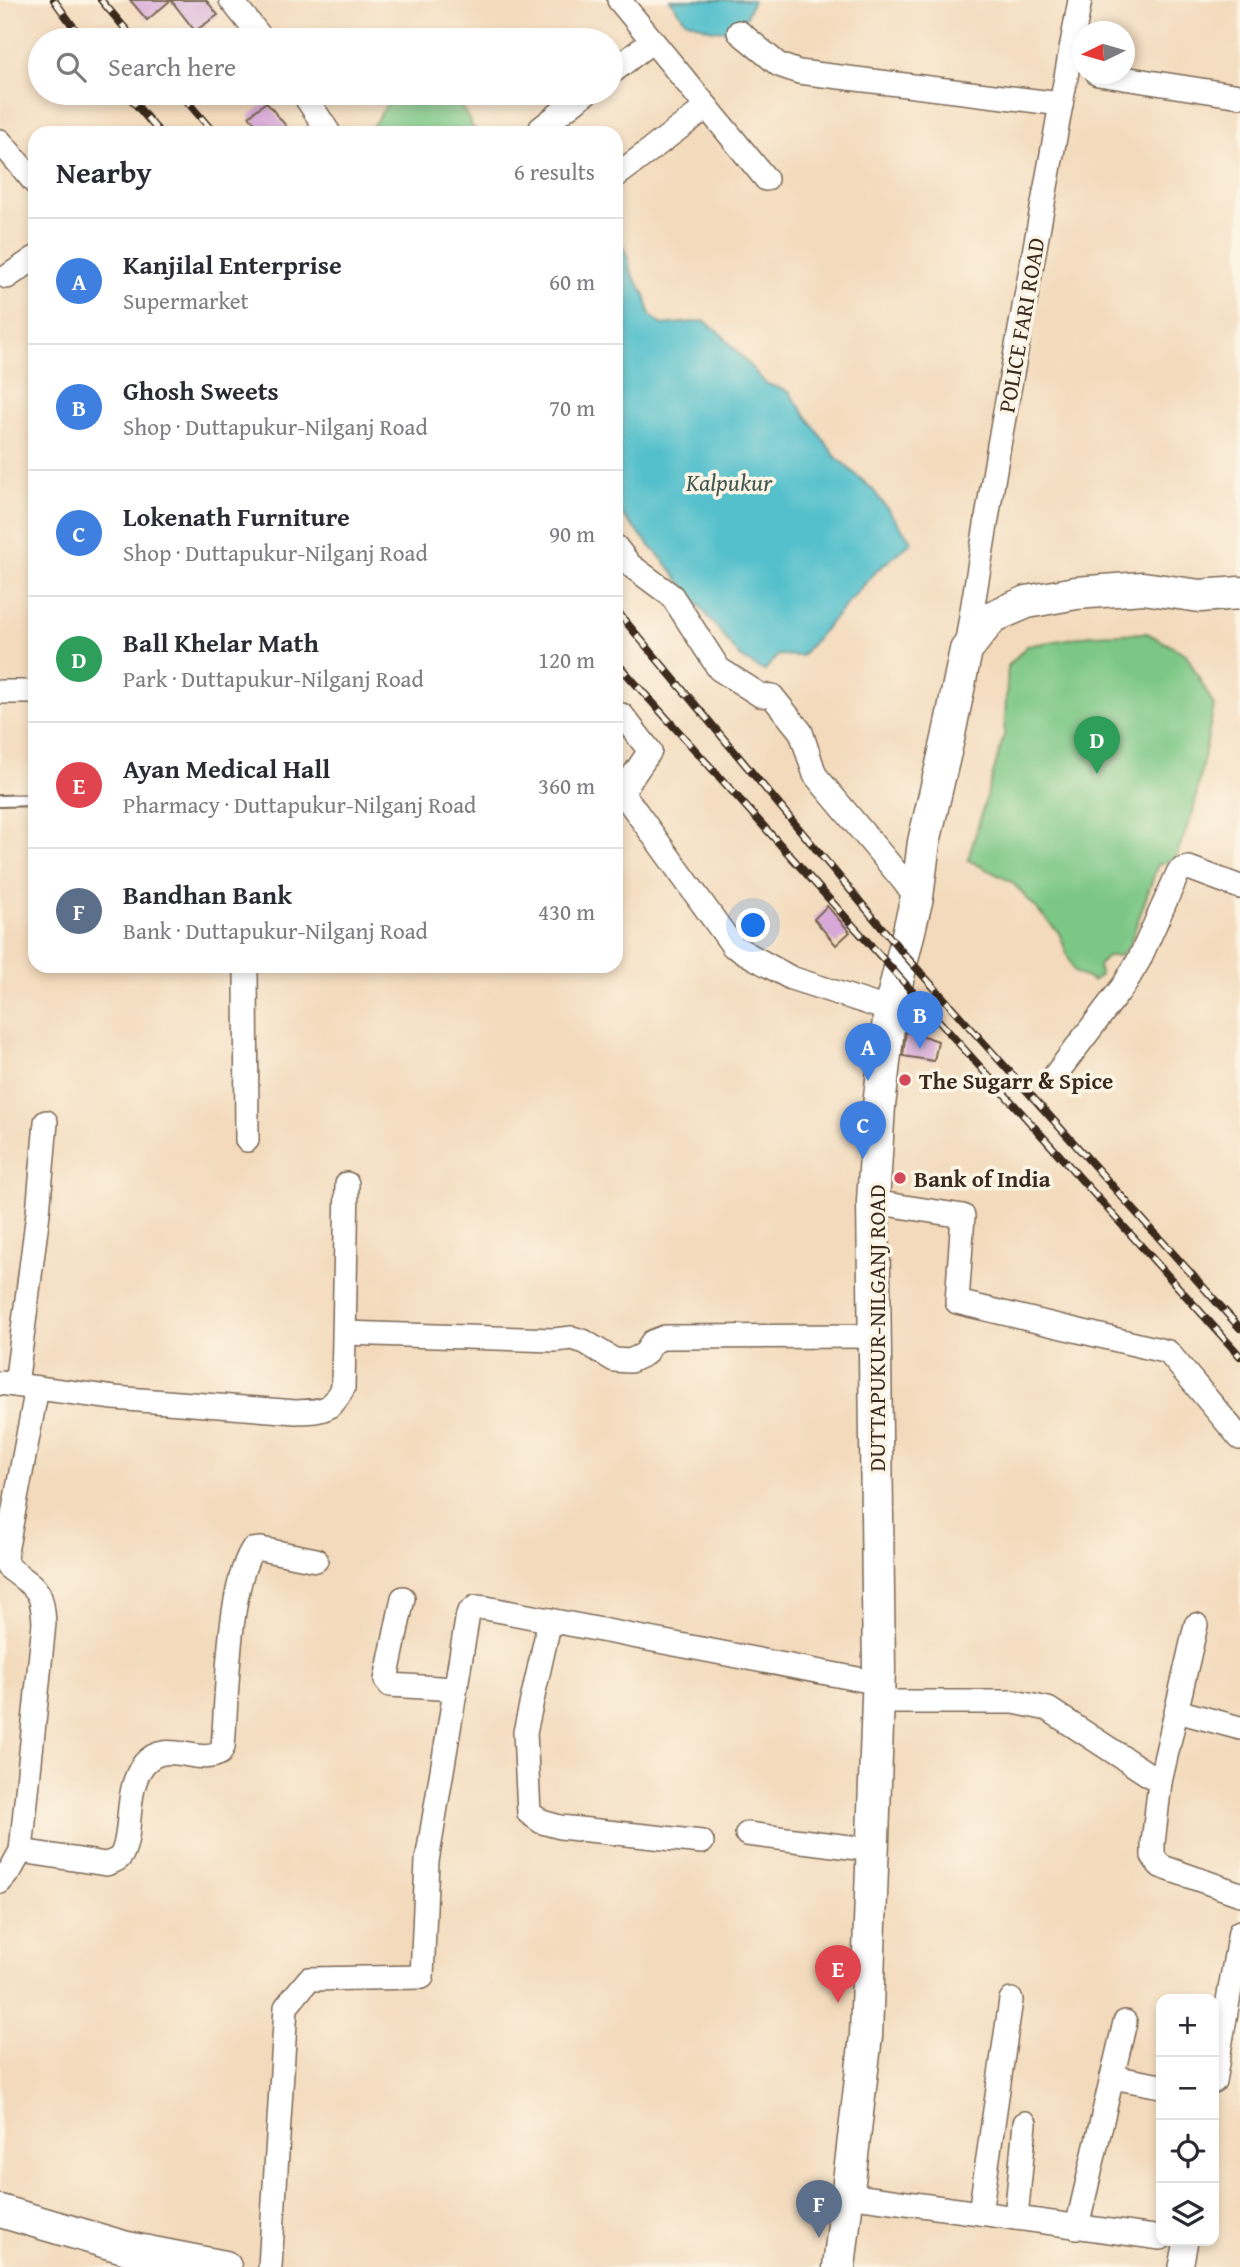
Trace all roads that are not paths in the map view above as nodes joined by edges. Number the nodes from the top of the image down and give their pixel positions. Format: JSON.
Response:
{"nodes":[{"id":1,"x":231,"y":0,"type":"edge"},
{"id":2,"x":619,"y":0,"type":"edge"},
{"id":3,"x":1080,"y":0,"type":"edge"},
{"id":4,"x":1078,"y":21,"type":"edge"},
{"id":5,"x":253,"y":28,"type":"edge"},
{"id":6,"x":739,"y":32,"type":"dead end"},
{"id":7,"x":652,"y":41,"type":"junction"},
{"id":8,"x":623,"y":64,"type":"edge"},
{"id":9,"x":1072,"y":77,"type":"edge"},
{"id":10,"x":1135,"y":80,"type":"edge"},
{"id":11,"x":1240,"y":96,"type":"edge"},
{"id":12,"x":1061,"y":104,"type":"junction"},
{"id":13,"x":311,"y":105,"type":"edge"},
{"id":14,"x":571,"y":105,"type":"edge"},
{"id":15,"x":707,"y":107,"type":"junction"},
{"id":16,"x":324,"y":126,"type":"edge"},
{"id":17,"x":544,"y":126,"type":"edge"},
{"id":18,"x":0,"y":141,"type":"edge"},
{"id":19,"x":623,"y":171,"type":"edge"},
{"id":20,"x":28,"y":175,"type":"edge"},
{"id":21,"x":766,"y":179,"type":"dead end"},
{"id":22,"x":28,"y":263,"type":"edge"},
{"id":23,"x":7,"y":277,"type":"dead end"},
{"id":24,"x":623,"y":556,"type":"edge"},
{"id":25,"x":1240,"y":593,"type":"edge"},
{"id":26,"x":966,"y":650,"type":"junction"},
{"id":27,"x":0,"y":692,"type":"edge"},
{"id":28,"x":28,"y":692,"type":"edge"},
{"id":29,"x":623,"y":716,"type":"edge"},
{"id":30,"x":623,"y":791,"type":"edge"},
{"id":31,"x":623,"y":793,"type":"edge"},
{"id":32,"x":28,"y":800,"type":"edge"},
{"id":33,"x":0,"y":801,"type":"edge"},
{"id":34,"x":1240,"y":887,"type":"edge"},
{"id":35,"x":917,"y":897,"type":"junction"},
{"id":36,"x":246,"y":973,"type":"edge"},
{"id":37,"x":890,"y":1010,"type":"junction"},
{"id":38,"x":1053,"y":1078,"type":"dead end"},
{"id":39,"x":46,"y":1122,"type":"dead end"},
{"id":40,"x":247,"y":1140,"type":"dead end"},
{"id":41,"x":347,"y":1184,"type":"dead end"},
{"id":42,"x":873,"y":1202,"type":"junction"},
{"id":43,"x":345,"y":1333,"type":"junction"},
{"id":44,"x":875,"y":1336,"type":"junction"},
{"id":45,"x":18,"y":1385,"type":"edge"},
{"id":46,"x":1240,"y":1438,"type":"edge"},
{"id":47,"x":316,"y":1560,"type":"dead end"},
{"id":48,"x":403,"y":1598,"type":"dead end"},
{"id":49,"x":550,"y":1620,"type":"junction"},
{"id":50,"x":1196,"y":1625,"type":"dead end"},
{"id":51,"x":455,"y":1689,"type":"junction"},
{"id":52,"x":878,"y":1693,"type":"junction"},
{"id":53,"x":1177,"y":1711,"type":"junction"},
{"id":54,"x":1240,"y":1728,"type":"edge"},
{"id":55,"x":1160,"y":1782,"type":"junction"},
{"id":56,"x":747,"y":1833,"type":"dead end"},
{"id":57,"x":702,"y":1842,"type":"dead end"},
{"id":58,"x":873,"y":1850,"type":"junction"},
{"id":59,"x":21,"y":1851,"type":"junction"},
{"id":60,"x":0,"y":1882,"type":"edge"},
{"id":61,"x":1240,"y":1894,"type":"edge"},
{"id":62,"x":1239,"y":1944,"type":"edge"},
{"id":63,"x":1011,"y":2000,"type":"dead end"},
{"id":64,"x":1125,"y":2022,"type":"dead end"},
{"id":65,"x":1218,"y":2057,"type":"edge"},
{"id":66,"x":1112,"y":2077,"type":"junction"},
{"id":67,"x":1156,"y":2085,"type":"edge"},
{"id":68,"x":1025,"y":2123,"type":"dead end"},
{"id":69,"x":848,"y":2195,"type":"junction"},
{"id":70,"x":0,"y":2211,"type":"edge"},
{"id":71,"x":979,"y":2213,"type":"junction"},
{"id":72,"x":1016,"y":2218,"type":"junction"},
{"id":73,"x":1077,"y":2227,"type":"junction"},
{"id":74,"x":1156,"y":2237,"type":"edge"},
{"id":75,"x":1183,"y":2246,"type":"edge"},
{"id":76,"x":225,"y":2267,"type":"edge"},
{"id":77,"x":271,"y":2267,"type":"edge"},
{"id":78,"x":839,"y":2267,"type":"edge"},
{"id":79,"x":1181,"y":2267,"type":"edge"}],
"edges":[{"from":1,"to":5,"type":"street"},
{"from":2,"to":7,"type":"street"},
{"from":3,"to":4,"type":"street","name":"POLICE FARI ROAD"},
{"from":6,"to":12,"type":"street"},
{"from":7,"to":8,"type":"street"},
{"from":7,"to":15,"type":"street"},
{"from":9,"to":12,"type":"street","name":"POLICE FARI ROAD"},
{"from":10,"to":11,"type":"street"},
{"from":12,"to":26,"type":"street","name":"POLICE FARI ROAD"},
{"from":13,"to":16,"type":"street"},
{"from":14,"to":17,"type":"street"},
{"from":15,"to":19,"type":"street"},
{"from":15,"to":21,"type":"street"},
{"from":18,"to":20,"type":"street"},
{"from":22,"to":23,"type":"street"},
{"from":24,"to":35,"type":"street"},
{"from":25,"to":26,"type":"main road","name":"DUTTAPUKUR-NILGANJ ROAD"},
{"from":26,"to":35,"type":"main road","name":"DUTTAPUKUR-NILGANJ ROAD"},
{"from":27,"to":28,"type":"street"},
{"from":29,"to":30,"type":"street"},
{"from":31,"to":37,"type":"street"},
{"from":32,"to":33,"type":"lane"},
{"from":34,"to":38,"type":"street"},
{"from":35,"to":37,"type":"main road","name":"DUTTAPUKUR-NILGANJ ROAD"},
{"from":36,"to":40,"type":"street"},
{"from":37,"to":42,"type":"main road","name":"DUTTAPUKUR-NILGANJ ROAD"},
{"from":39,"to":45,"type":"street"},
{"from":41,"to":43,"type":"street"},
{"from":42,"to":44,"type":"main road","name":"DUTTAPUKUR-NILGANJ ROAD"},
{"from":42,"to":46,"type":"street"},
{"from":43,"to":44,"type":"street"},
{"from":43,"to":45,"type":"street"},
{"from":44,"to":52,"type":"main road","name":"DUTTAPUKUR-NILGANJ ROAD"},
{"from":45,"to":59,"type":"street"},
{"from":47,"to":59,"type":"street"},
{"from":48,"to":51,"type":"street"},
{"from":49,"to":51,"type":"street"},
{"from":49,"to":52,"type":"street"},
{"from":49,"to":57,"type":"street"},
{"from":50,"to":53,"type":"street"},
{"from":51,"to":77,"type":"street"},
{"from":52,"to":55,"type":"street"},
{"from":52,"to":58,"type":"main road","name":"DUTTAPUKUR-NILGANJ ROAD"},
{"from":53,"to":54,"type":"street"},
{"from":53,"to":55,"type":"street"},
{"from":55,"to":61,"type":"street"},
{"from":56,"to":58,"type":"street"},
{"from":58,"to":69,"type":"main road","name":"DUTTAPUKUR-NILGANJ ROAD"},
{"from":59,"to":60,"type":"street"},
{"from":62,"to":65,"type":"street"},
{"from":63,"to":71,"type":"street"},
{"from":64,"to":66,"type":"street"},
{"from":66,"to":67,"type":"street"},
{"from":66,"to":73,"type":"street"},
{"from":68,"to":72,"type":"street"},
{"from":69,"to":71,"type":"street"},
{"from":69,"to":78,"type":"main road","name":"DUTTAPUKUR-NILGANJ ROAD"},
{"from":70,"to":76,"type":"main road"},
{"from":71,"to":72,"type":"street"},
{"from":72,"to":73,"type":"street"},
{"from":73,"to":74,"type":"street"},
{"from":75,"to":79,"type":"street"}]}
